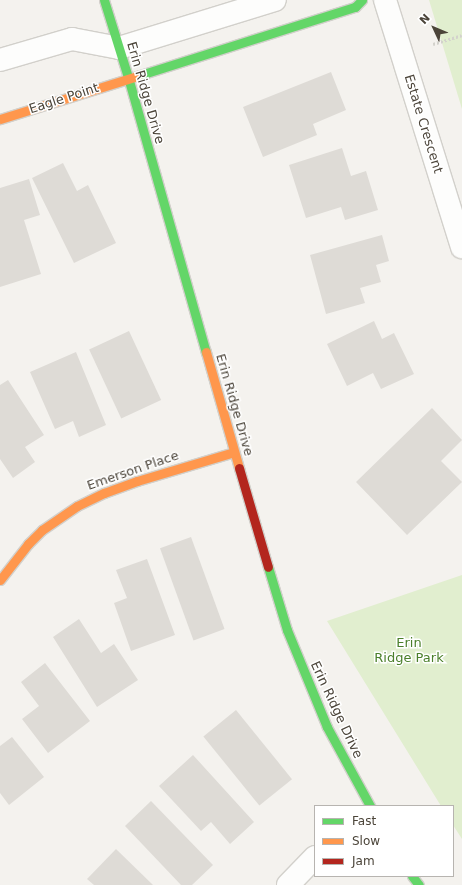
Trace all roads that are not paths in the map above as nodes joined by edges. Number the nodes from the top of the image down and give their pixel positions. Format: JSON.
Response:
{"nodes":[{"id":1,"x":104,"y":0,"type":"edge"},
{"id":2,"x":275,"y":0,"type":"edge"},
{"id":3,"x":362,"y":0,"type":"edge"},
{"id":4,"x":385,"y":0,"type":"edge"},
{"id":5,"x":119,"y":48,"type":"junction"},
{"id":6,"x":0,"y":60,"type":"edge"},
{"id":7,"x":128,"y":77,"type":"junction"},
{"id":8,"x":0,"y":119,"type":"edge"},
{"id":9,"x":462,"y":247,"type":"edge"},
{"id":10,"x":234,"y":452,"type":"junction"},
{"id":11,"x":0,"y":580,"type":"edge"},
{"id":12,"x":369,"y":805,"type":"edge"},
{"id":13,"x":314,"y":857,"type":"edge"},
{"id":14,"x":413,"y":877,"type":"edge"},
{"id":15,"x":288,"y":885,"type":"edge"},
{"id":16,"x":419,"y":885,"type":"edge"}],
"edges":[{"from":1,"to":5,"type":"street","name":"Erin Ridge Drive"},
{"from":2,"to":5,"type":"street"},
{"from":3,"to":7,"type":"street"},
{"from":4,"to":9,"type":"street","name":"Estate Crescent"},
{"from":5,"to":6,"type":"street"},
{"from":5,"to":7,"type":"street","name":"Erin Ridge Drive"},
{"from":7,"to":8,"type":"street","name":"Eagle Point"},
{"from":7,"to":10,"type":"street","name":"Erin Ridge Drive"},
{"from":10,"to":11,"type":"street","name":"Emerson Place"},
{"from":10,"to":12,"type":"street","name":"Erin Ridge Drive"},
{"from":13,"to":15,"type":"street"},
{"from":14,"to":16,"type":"street"}]}
